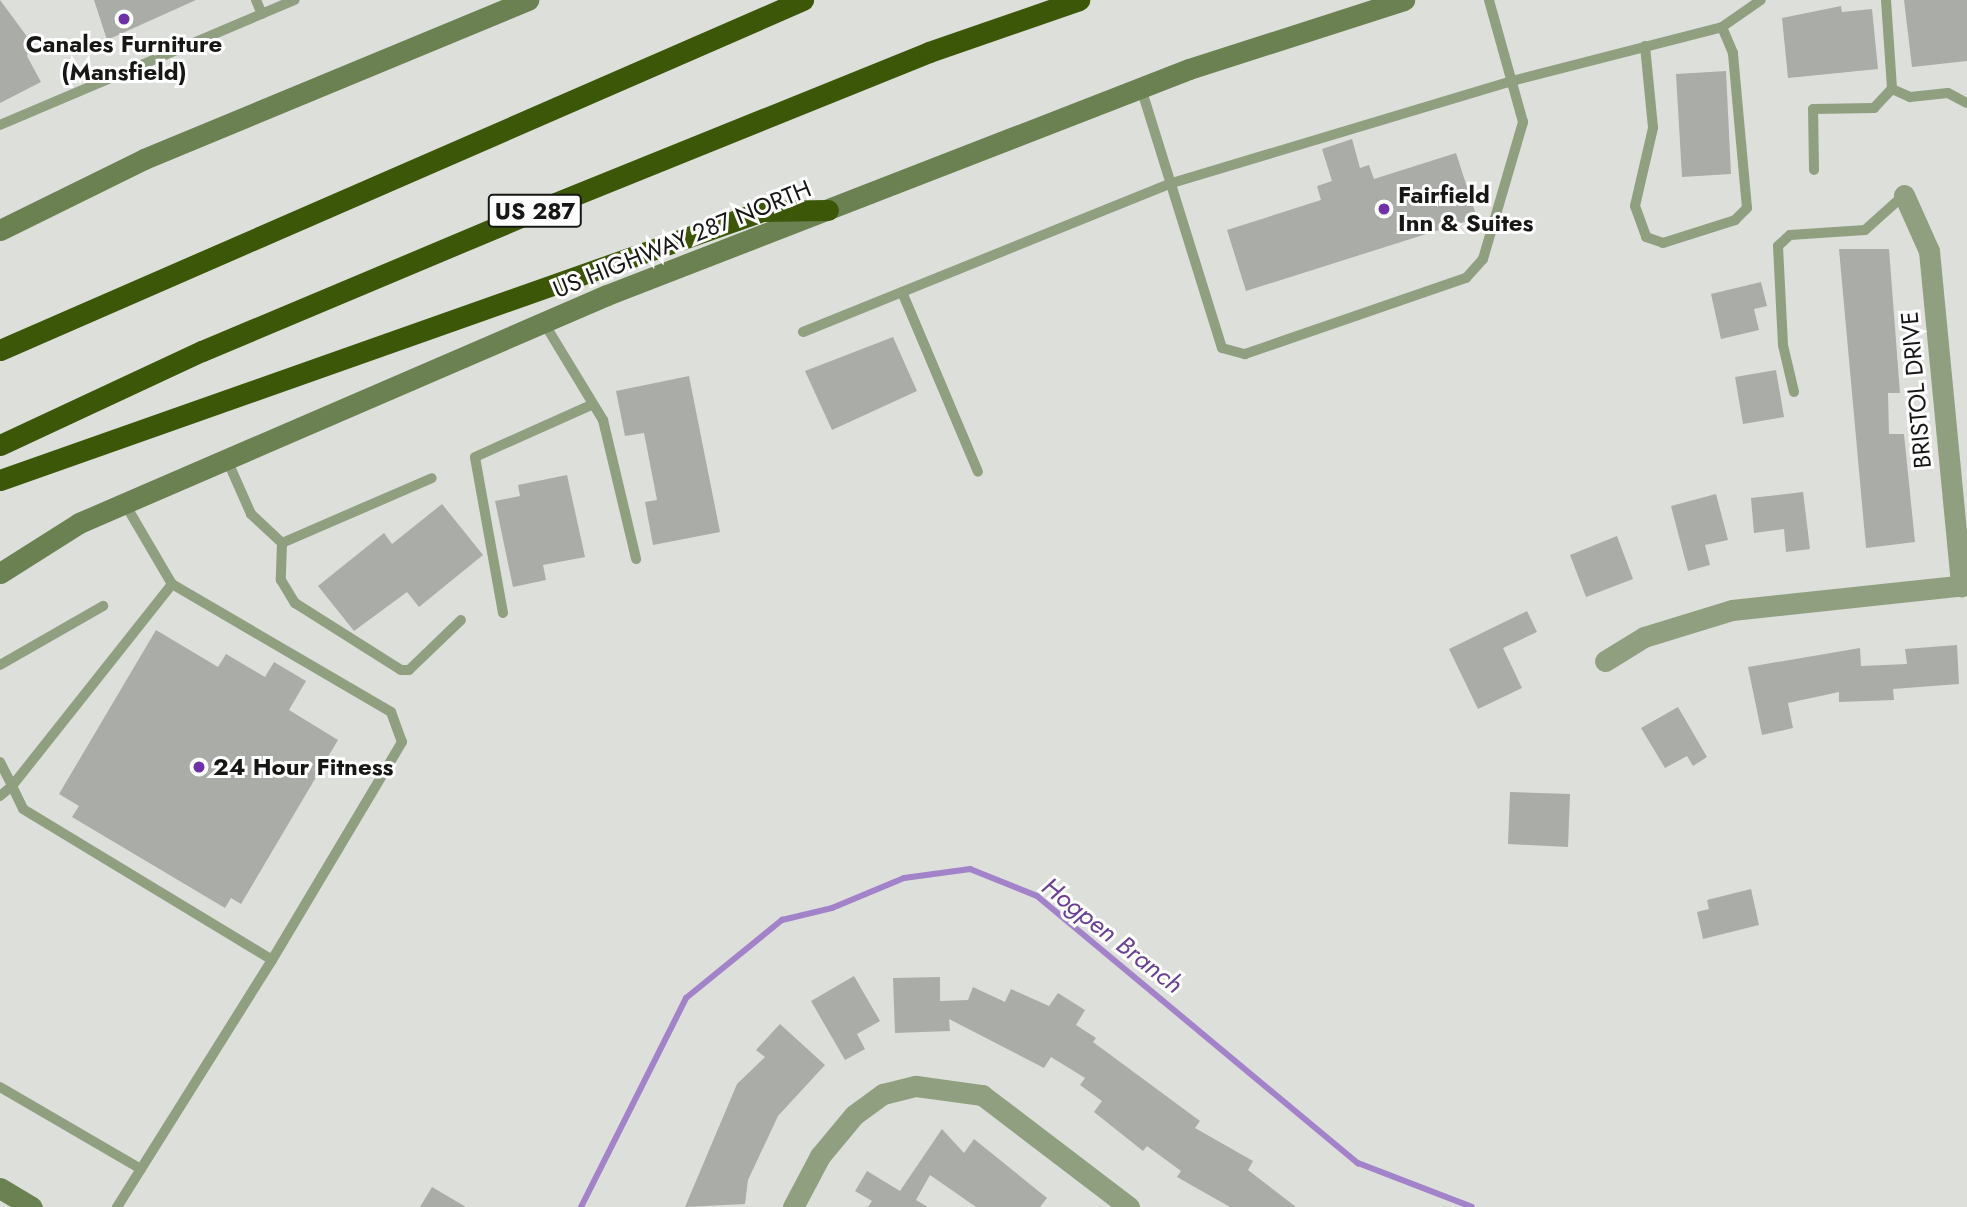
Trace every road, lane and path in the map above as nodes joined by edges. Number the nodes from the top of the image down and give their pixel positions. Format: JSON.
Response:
{"nodes":[{"id":1,"x":256,"y":0,"type":"edge"},
{"id":2,"x":295,"y":0,"type":"edge"},
{"id":3,"x":528,"y":0,"type":"edge"},
{"id":4,"x":803,"y":0,"type":"edge"},
{"id":5,"x":1079,"y":0,"type":"edge"},
{"id":6,"x":1404,"y":0,"type":"edge"},
{"id":7,"x":1489,"y":0,"type":"edge"},
{"id":8,"x":1761,"y":0,"type":"edge"},
{"id":9,"x":1886,"y":0,"type":"edge"},
{"id":10,"x":492,"y":7,"type":"edge"},
{"id":11,"x":261,"y":14,"type":"junction"},
{"id":12,"x":1722,"y":27,"type":"junction"},
{"id":13,"x":1646,"y":46,"type":"junction"},
{"id":14,"x":1512,"y":81,"type":"junction"},
{"id":15,"x":1141,"y":88,"type":"junction"},
{"id":16,"x":1892,"y":89,"type":"junction"},
{"id":17,"x":1967,"y":103,"type":"edge"},
{"id":18,"x":0,"y":125,"type":"edge"},
{"id":19,"x":1814,"y":170,"type":"dead end"},
{"id":20,"x":1172,"y":183,"type":"junction"},
{"id":21,"x":1904,"y":195,"type":"joint"},
{"id":22,"x":828,"y":210,"type":"junction"},
{"id":23,"x":0,"y":229,"type":"edge"},
{"id":24,"x":902,"y":292,"type":"junction"},
{"id":25,"x":544,"y":323,"type":"junction"},
{"id":26,"x":803,"y":332,"type":"dead end"},
{"id":27,"x":0,"y":350,"type":"edge"},
{"id":28,"x":1794,"y":392,"type":"dead end"},
{"id":29,"x":591,"y":405,"type":"junction"},
{"id":30,"x":0,"y":445,"type":"edge"},
{"id":31,"x":228,"y":462,"type":"junction"},
{"id":32,"x":978,"y":472,"type":"dead end"},
{"id":33,"x":432,"y":478,"type":"dead end"},
{"id":34,"x":0,"y":480,"type":"edge"},
{"id":35,"x":125,"y":504,"type":"junction"},
{"id":36,"x":282,"y":543,"type":"junction"},
{"id":37,"x":636,"y":559,"type":"dead end"},
{"id":38,"x":0,"y":573,"type":"edge"},
{"id":39,"x":172,"y":584,"type":"junction"},
{"id":40,"x":1964,"y":586,"type":"edge"},
{"id":41,"x":103,"y":606,"type":"dead end"},
{"id":42,"x":503,"y":613,"type":"dead end"},
{"id":43,"x":461,"y":620,"type":"dead end"},
{"id":44,"x":1605,"y":662,"type":"dead end"},
{"id":45,"x":0,"y":665,"type":"edge"},
{"id":46,"x":0,"y":762,"type":"edge"},
{"id":47,"x":12,"y":786,"type":"junction"},
{"id":48,"x":0,"y":796,"type":"edge"},
{"id":49,"x":272,"y":960,"type":"junction"},
{"id":50,"x":0,"y":1087,"type":"edge"},
{"id":51,"x":141,"y":1169,"type":"junction"},
{"id":52,"x":0,"y":1188,"type":"edge"},
{"id":53,"x":32,"y":1207,"type":"edge"},
{"id":54,"x":117,"y":1207,"type":"edge"},
{"id":55,"x":793,"y":1207,"type":"edge"},
{"id":56,"x":1129,"y":1207,"type":"edge"}],
"edges":[{"from":1,"to":11,"type":"lane"},
{"from":2,"to":11,"type":"lane"},
{"from":3,"to":10,"type":"main road"},
{"from":4,"to":27,"type":"highway"},
{"from":5,"to":30,"type":"highway","number":"US 287"},
{"from":6,"to":15,"type":"main road","name":"US HIGHWAY 287 NORTH"},
{"from":7,"to":14,"type":"lane"},
{"from":8,"to":12,"type":"lane"},
{"from":9,"to":16,"type":"lane"},
{"from":10,"to":23,"type":"main road"},
{"from":11,"to":18,"type":"lane"},
{"from":12,"to":13,"type":"lane"},
{"from":12,"to":13,"type":"lane"},
{"from":13,"to":14,"type":"lane"},
{"from":14,"to":20,"type":"lane"},
{"from":14,"to":20,"type":"lane"},
{"from":15,"to":20,"type":"lane"},
{"from":15,"to":22,"type":"main road","name":"US HIGHWAY 287 NORTH"},
{"from":16,"to":17,"type":"lane"},
{"from":16,"to":19,"type":"lane"},
{"from":20,"to":24,"type":"lane"},
{"from":21,"to":28,"type":"lane"},
{"from":21,"to":40,"type":"street","name":"BRISTOL DRIVE"},
{"from":22,"to":25,"type":"main road","name":"US HIGHWAY 287 NORTH"},
{"from":22,"to":34,"type":"highway"},
{"from":24,"to":26,"type":"lane"},
{"from":24,"to":32,"type":"lane"},
{"from":25,"to":29,"type":"lane"},
{"from":25,"to":31,"type":"main road","name":"US HIGHWAY 287 NORTH"},
{"from":29,"to":37,"type":"lane"},
{"from":29,"to":42,"type":"lane"},
{"from":31,"to":35,"type":"main road","name":"US HIGHWAY 287 NORTH"},
{"from":31,"to":36,"type":"lane"},
{"from":33,"to":36,"type":"lane"},
{"from":35,"to":38,"type":"main road","name":"US HIGHWAY 287 NORTH"},
{"from":35,"to":39,"type":"lane"},
{"from":36,"to":43,"type":"lane"},
{"from":39,"to":47,"type":"lane"},
{"from":39,"to":49,"type":"lane"},
{"from":40,"to":44,"type":"street"},
{"from":41,"to":45,"type":"lane"},
{"from":46,"to":47,"type":"lane"},
{"from":47,"to":48,"type":"lane"},
{"from":47,"to":49,"type":"lane"},
{"from":49,"to":51,"type":"lane"},
{"from":50,"to":51,"type":"lane"},
{"from":51,"to":54,"type":"lane"},
{"from":52,"to":53,"type":"main road"},
{"from":55,"to":56,"type":"street"}]}
